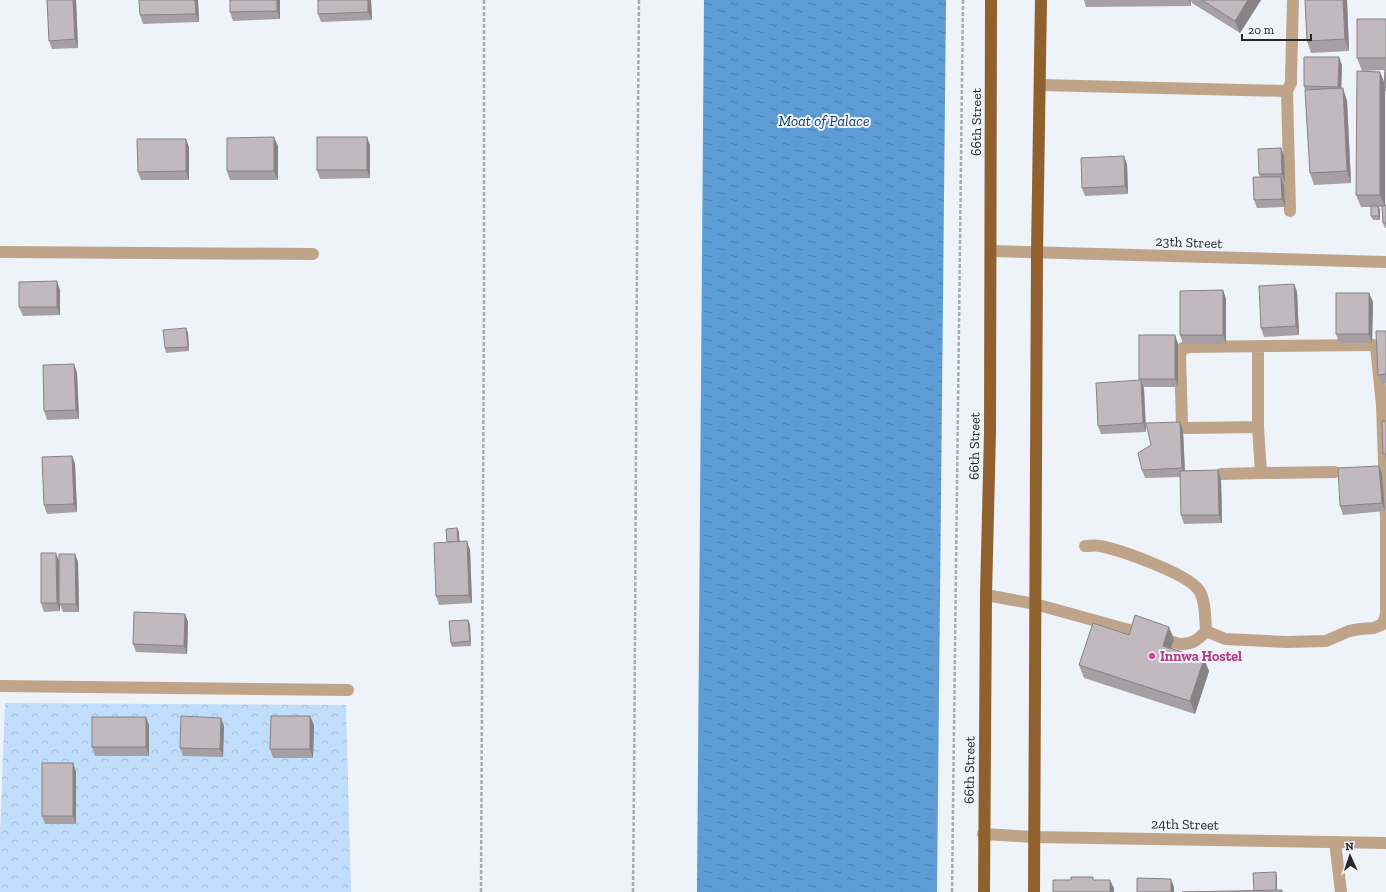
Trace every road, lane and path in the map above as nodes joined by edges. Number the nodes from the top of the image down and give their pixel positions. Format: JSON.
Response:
{"nodes":[{"id":1,"x":484,"y":0,"type":"edge"},
{"id":2,"x":639,"y":0,"type":"edge"},
{"id":3,"x":964,"y":0,"type":"edge"},
{"id":4,"x":991,"y":0,"type":"edge"},
{"id":5,"x":1041,"y":0,"type":"edge"},
{"id":6,"x":1292,"y":0,"type":"edge"},
{"id":7,"x":1040,"y":86,"type":"junction"},
{"id":8,"x":1287,"y":91,"type":"junction"},
{"id":9,"x":1290,"y":211,"type":"dead end"},
{"id":10,"x":990,"y":251,"type":"junction"},
{"id":11,"x":0,"y":252,"type":"edge"},
{"id":12,"x":1037,"y":252,"type":"junction"},
{"id":13,"x":313,"y":254,"type":"dead end"},
{"id":14,"x":1386,"y":262,"type":"edge"},
{"id":15,"x":1258,"y":346,"type":"junction"},
{"id":16,"x":1258,"y":427,"type":"junction"},
{"id":17,"x":1335,"y":472,"type":"dead end"},
{"id":18,"x":1261,"y":473,"type":"junction"},
{"id":19,"x":1221,"y":474,"type":"dead end"},
{"id":20,"x":1085,"y":546,"type":"dead end"},
{"id":21,"x":986,"y":595,"type":"junction"},
{"id":22,"x":1035,"y":604,"type":"junction"},
{"id":23,"x":1206,"y":631,"type":"junction"},
{"id":24,"x":0,"y":686,"type":"edge"},
{"id":25,"x":348,"y":690,"type":"dead end"},
{"id":26,"x":984,"y":834,"type":"junction"},
{"id":27,"x":1034,"y":837,"type":"junction"},
{"id":28,"x":1335,"y":842,"type":"junction"},
{"id":29,"x":1386,"y":843,"type":"edge"},
{"id":30,"x":481,"y":892,"type":"edge"},
{"id":31,"x":634,"y":892,"type":"edge"},
{"id":32,"x":952,"y":892,"type":"edge"},
{"id":33,"x":984,"y":892,"type":"edge"},
{"id":34,"x":1034,"y":892,"type":"edge"},
{"id":35,"x":1341,"y":892,"type":"edge"}],
"edges":[{"from":1,"to":30,"type":"path"},
{"from":2,"to":31,"type":"path"},
{"from":3,"to":32,"type":"path"},
{"from":4,"to":10,"type":"main road","name":"66th Street"},
{"from":5,"to":7,"type":"main road"},
{"from":6,"to":8,"type":"street"},
{"from":7,"to":8,"type":"street"},
{"from":7,"to":12,"type":"main road"},
{"from":8,"to":9,"type":"street"},
{"from":10,"to":12,"type":"street","name":"23th Street"},
{"from":10,"to":21,"type":"main road","name":"66th Street"},
{"from":11,"to":13,"type":"street"},
{"from":12,"to":14,"type":"street","name":"23th Street"},
{"from":12,"to":22,"type":"main road"},
{"from":15,"to":16,"type":"street"},
{"from":15,"to":16,"type":"street"},
{"from":15,"to":23,"type":"street"},
{"from":16,"to":18,"type":"street"},
{"from":17,"to":18,"type":"street"},
{"from":18,"to":19,"type":"street"},
{"from":20,"to":23,"type":"street"},
{"from":21,"to":22,"type":"street"},
{"from":21,"to":26,"type":"main road","name":"66th Street"},
{"from":22,"to":23,"type":"street"},
{"from":22,"to":27,"type":"main road"},
{"from":24,"to":25,"type":"street"},
{"from":26,"to":27,"type":"street","name":"24th Street"},
{"from":26,"to":33,"type":"main road","name":"66th Street"},
{"from":27,"to":28,"type":"street","name":"24th Street"},
{"from":27,"to":34,"type":"main road"},
{"from":28,"to":29,"type":"street","name":"24th Street"},
{"from":28,"to":35,"type":"street"}]}
